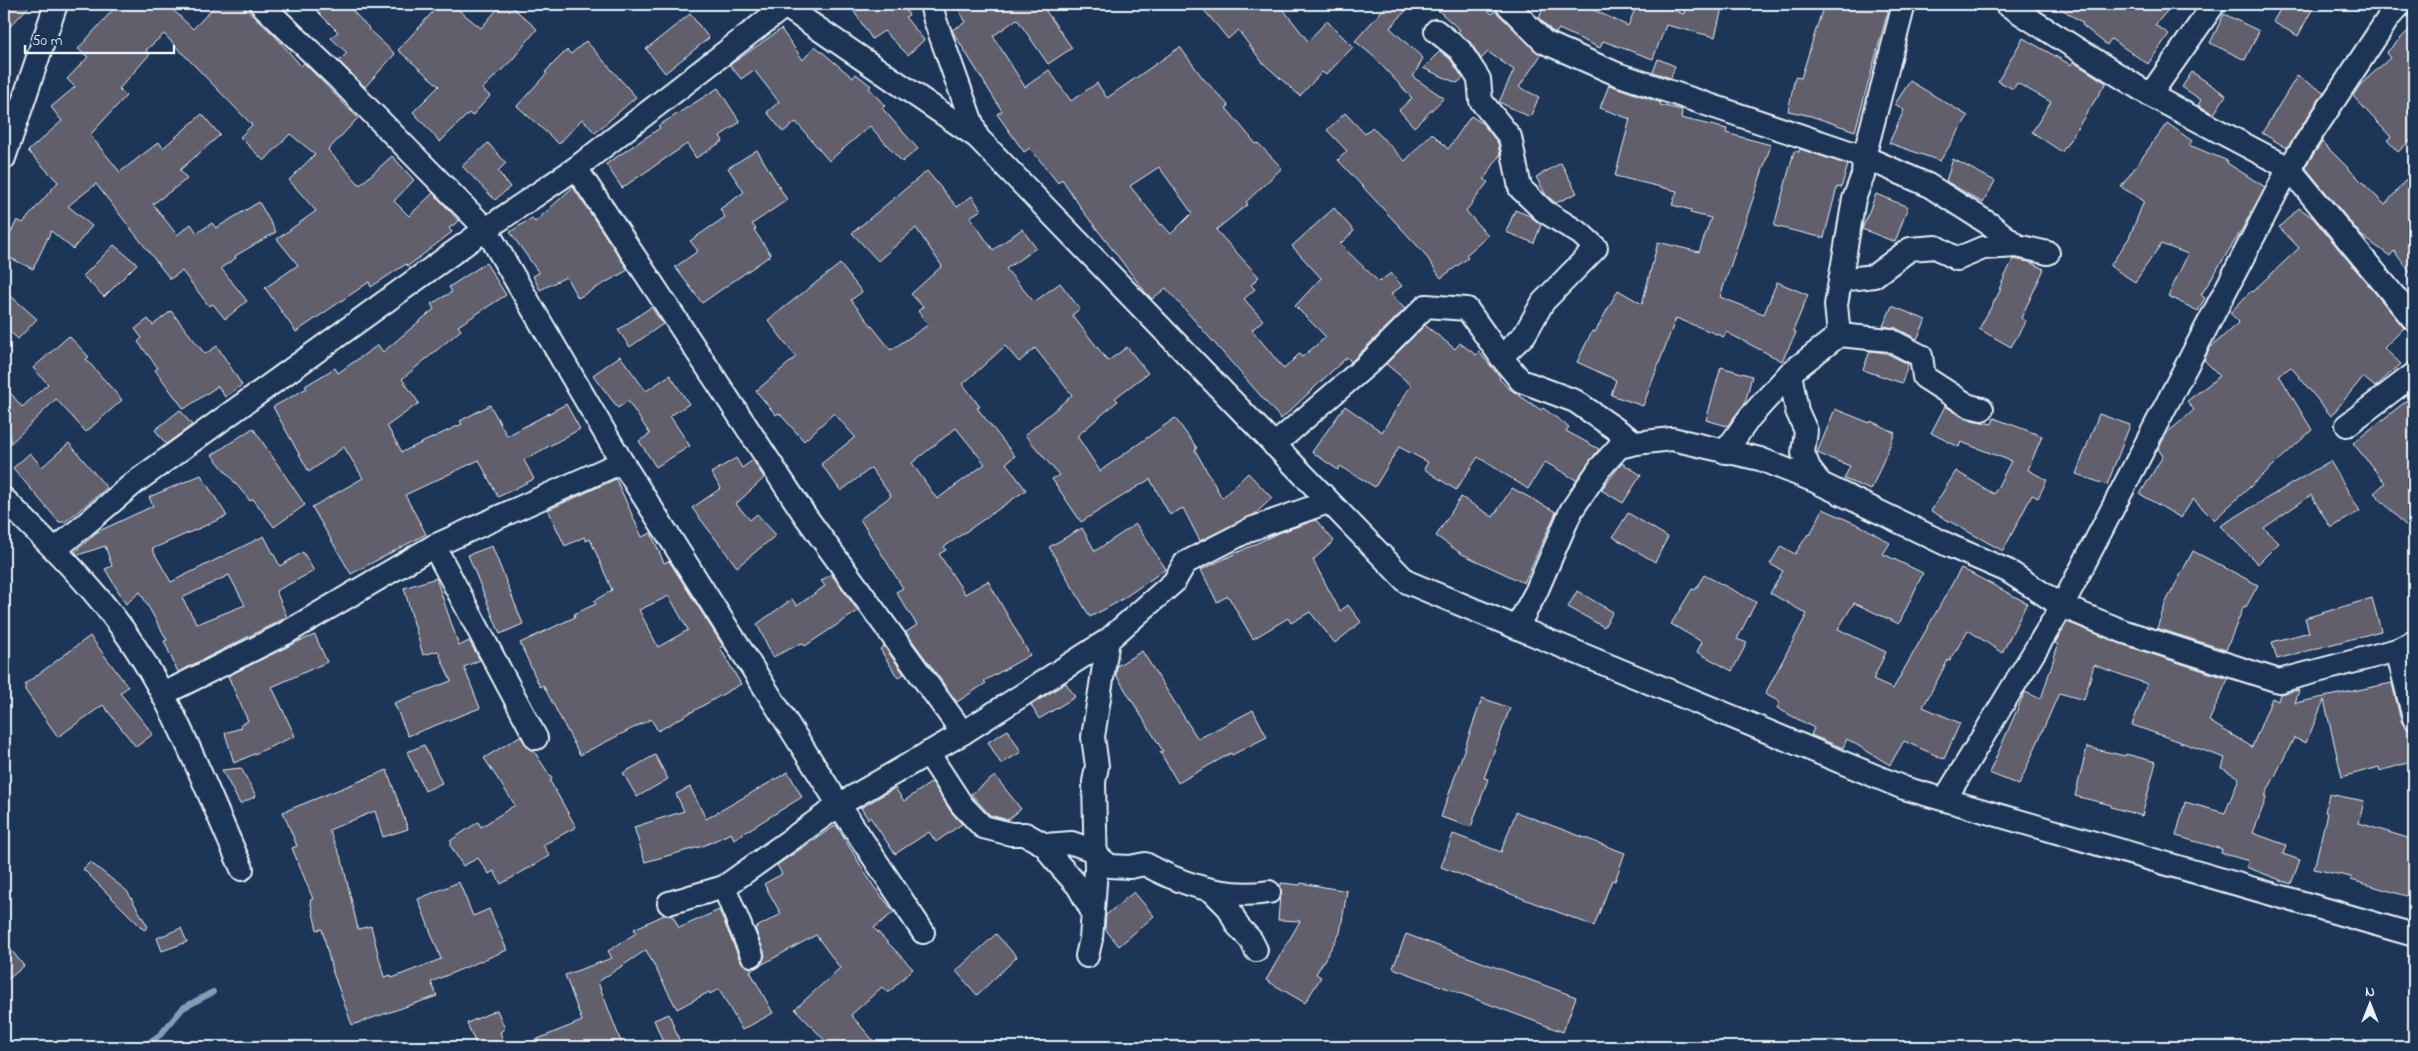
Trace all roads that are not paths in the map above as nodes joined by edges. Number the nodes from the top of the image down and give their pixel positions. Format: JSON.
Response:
{"nodes":[{"id":1,"x":56,"y":4,"type":"edge"},
{"id":2,"x":261,"y":4,"type":"edge"},
{"id":3,"x":931,"y":4,"type":"edge"},
{"id":4,"x":1507,"y":4,"type":"edge"},
{"id":5,"x":1904,"y":4,"type":"edge"},
{"id":6,"x":2006,"y":4,"type":"edge"},
{"id":7,"x":2214,"y":4,"type":"edge"},
{"id":8,"x":2401,"y":4,"type":"edge"},
{"id":9,"x":784,"y":5,"type":"edge"},
{"id":10,"x":1436,"y":31,"type":"dead end"},
{"id":11,"x":2150,"y":95,"type":"junction"},
{"id":12,"x":977,"y":137,"type":"junction"},
{"id":13,"x":1864,"y":157,"type":"junction"},
{"id":14,"x":4,"y":158,"type":"edge"},
{"id":15,"x":576,"y":168,"type":"junction"},
{"id":16,"x":2289,"y":168,"type":"junction"},
{"id":17,"x":486,"y":229,"type":"junction"},
{"id":18,"x":2017,"y":246,"type":"junction"},
{"id":19,"x":2048,"y":253,"type":"dead end"},
{"id":20,"x":1840,"y":280,"type":"junction"},
{"id":21,"x":2414,"y":320,"type":"edge"},
{"id":22,"x":1839,"y":336,"type":"junction"},
{"id":23,"x":1501,"y":357,"type":"junction"},
{"id":24,"x":1790,"y":373,"type":"junction"},
{"id":25,"x":2414,"y":374,"type":"edge"},
{"id":26,"x":1982,"y":409,"type":"dead end"},
{"id":27,"x":2347,"y":425,"type":"dead end"},
{"id":28,"x":1636,"y":443,"type":"junction"},
{"id":29,"x":1274,"y":445,"type":"junction"},
{"id":30,"x":1724,"y":452,"type":"junction"},
{"id":31,"x":622,"y":462,"type":"junction"},
{"id":32,"x":1821,"y":484,"type":"junction"},
{"id":33,"x":4,"y":499,"type":"edge"},
{"id":34,"x":1328,"y":502,"type":"junction"},
{"id":35,"x":434,"y":546,"type":"junction"},
{"id":36,"x":56,"y":550,"type":"junction"},
{"id":37,"x":2062,"y":606,"type":"junction"},
{"id":38,"x":1517,"y":627,"type":"junction"},
{"id":39,"x":1108,"y":640,"type":"junction"},
{"id":40,"x":2405,"y":646,"type":"edge"},
{"id":41,"x":163,"y":694,"type":"junction"},
{"id":42,"x":2414,"y":718,"type":"edge"},
{"id":43,"x":963,"y":733,"type":"junction"},
{"id":44,"x":536,"y":738,"type":"dead end"},
{"id":45,"x":928,"y":753,"type":"junction"},
{"id":46,"x":1945,"y":799,"type":"junction"},
{"id":47,"x":839,"y":805,"type":"junction"},
{"id":48,"x":1045,"y":845,"type":"junction"},
{"id":49,"x":1096,"y":856,"type":"junction"},
{"id":50,"x":242,"y":869,"type":"dead end"},
{"id":51,"x":724,"y":887,"type":"junction"},
{"id":52,"x":1213,"y":892,"type":"junction"},
{"id":53,"x":1269,"y":892,"type":"dead end"},
{"id":54,"x":669,"y":903,"type":"dead end"},
{"id":55,"x":1093,"y":914,"type":"junction"},
{"id":56,"x":923,"y":932,"type":"dead end"},
{"id":57,"x":2414,"y":935,"type":"edge"},
{"id":58,"x":1256,"y":950,"type":"dead end"},
{"id":59,"x":752,"y":955,"type":"dead end"},
{"id":60,"x":1087,"y":956,"type":"dead end"}],
"edges":[{"from":1,"to":14,"type":"street"},
{"from":2,"to":17,"type":"street"},
{"from":3,"to":12,"type":"street"},
{"from":4,"to":13,"type":"street"},
{"from":5,"to":13,"type":"street"},
{"from":6,"to":11,"type":"street"},
{"from":7,"to":11,"type":"street"},
{"from":8,"to":16,"type":"street"},
{"from":9,"to":12,"type":"street"},
{"from":9,"to":15,"type":"street"},
{"from":10,"to":23,"type":"street"},
{"from":11,"to":16,"type":"street"},
{"from":12,"to":29,"type":"street"},
{"from":13,"to":18,"type":"street"},
{"from":13,"to":20,"type":"street"},
{"from":15,"to":17,"type":"street"},
{"from":15,"to":43,"type":"street"},
{"from":16,"to":21,"type":"street"},
{"from":16,"to":37,"type":"street"},
{"from":17,"to":31,"type":"street"},
{"from":17,"to":36,"type":"street"},
{"from":18,"to":19,"type":"street"},
{"from":18,"to":20,"type":"street"},
{"from":20,"to":22,"type":"street"},
{"from":22,"to":24,"type":"street"},
{"from":22,"to":26,"type":"street"},
{"from":23,"to":28,"type":"street"},
{"from":23,"to":29,"type":"street"},
{"from":24,"to":30,"type":"street"},
{"from":24,"to":32,"type":"street"},
{"from":25,"to":27,"type":"street"},
{"from":28,"to":30,"type":"street"},
{"from":28,"to":38,"type":"street"},
{"from":29,"to":34,"type":"street"},
{"from":30,"to":32,"type":"street"},
{"from":31,"to":35,"type":"street"},
{"from":31,"to":47,"type":"street"},
{"from":32,"to":37,"type":"street"},
{"from":33,"to":36,"type":"street"},
{"from":34,"to":38,"type":"street"},
{"from":34,"to":39,"type":"street"},
{"from":35,"to":41,"type":"street"},
{"from":35,"to":44,"type":"street"},
{"from":36,"to":41,"type":"street"},
{"from":37,"to":40,"type":"street"},
{"from":37,"to":46,"type":"street"},
{"from":38,"to":46,"type":"street"},
{"from":39,"to":43,"type":"street"},
{"from":39,"to":49,"type":"street"},
{"from":40,"to":42,"type":"street"},
{"from":41,"to":50,"type":"street"},
{"from":43,"to":45,"type":"street"},
{"from":45,"to":47,"type":"street"},
{"from":45,"to":48,"type":"street"},
{"from":46,"to":57,"type":"street"},
{"from":47,"to":51,"type":"street"},
{"from":47,"to":56,"type":"street"},
{"from":48,"to":49,"type":"street"},
{"from":48,"to":55,"type":"street"},
{"from":49,"to":52,"type":"street"},
{"from":49,"to":55,"type":"street"},
{"from":51,"to":54,"type":"street"},
{"from":51,"to":59,"type":"street"},
{"from":52,"to":53,"type":"street"},
{"from":52,"to":58,"type":"street"},
{"from":55,"to":60,"type":"street"}]}
